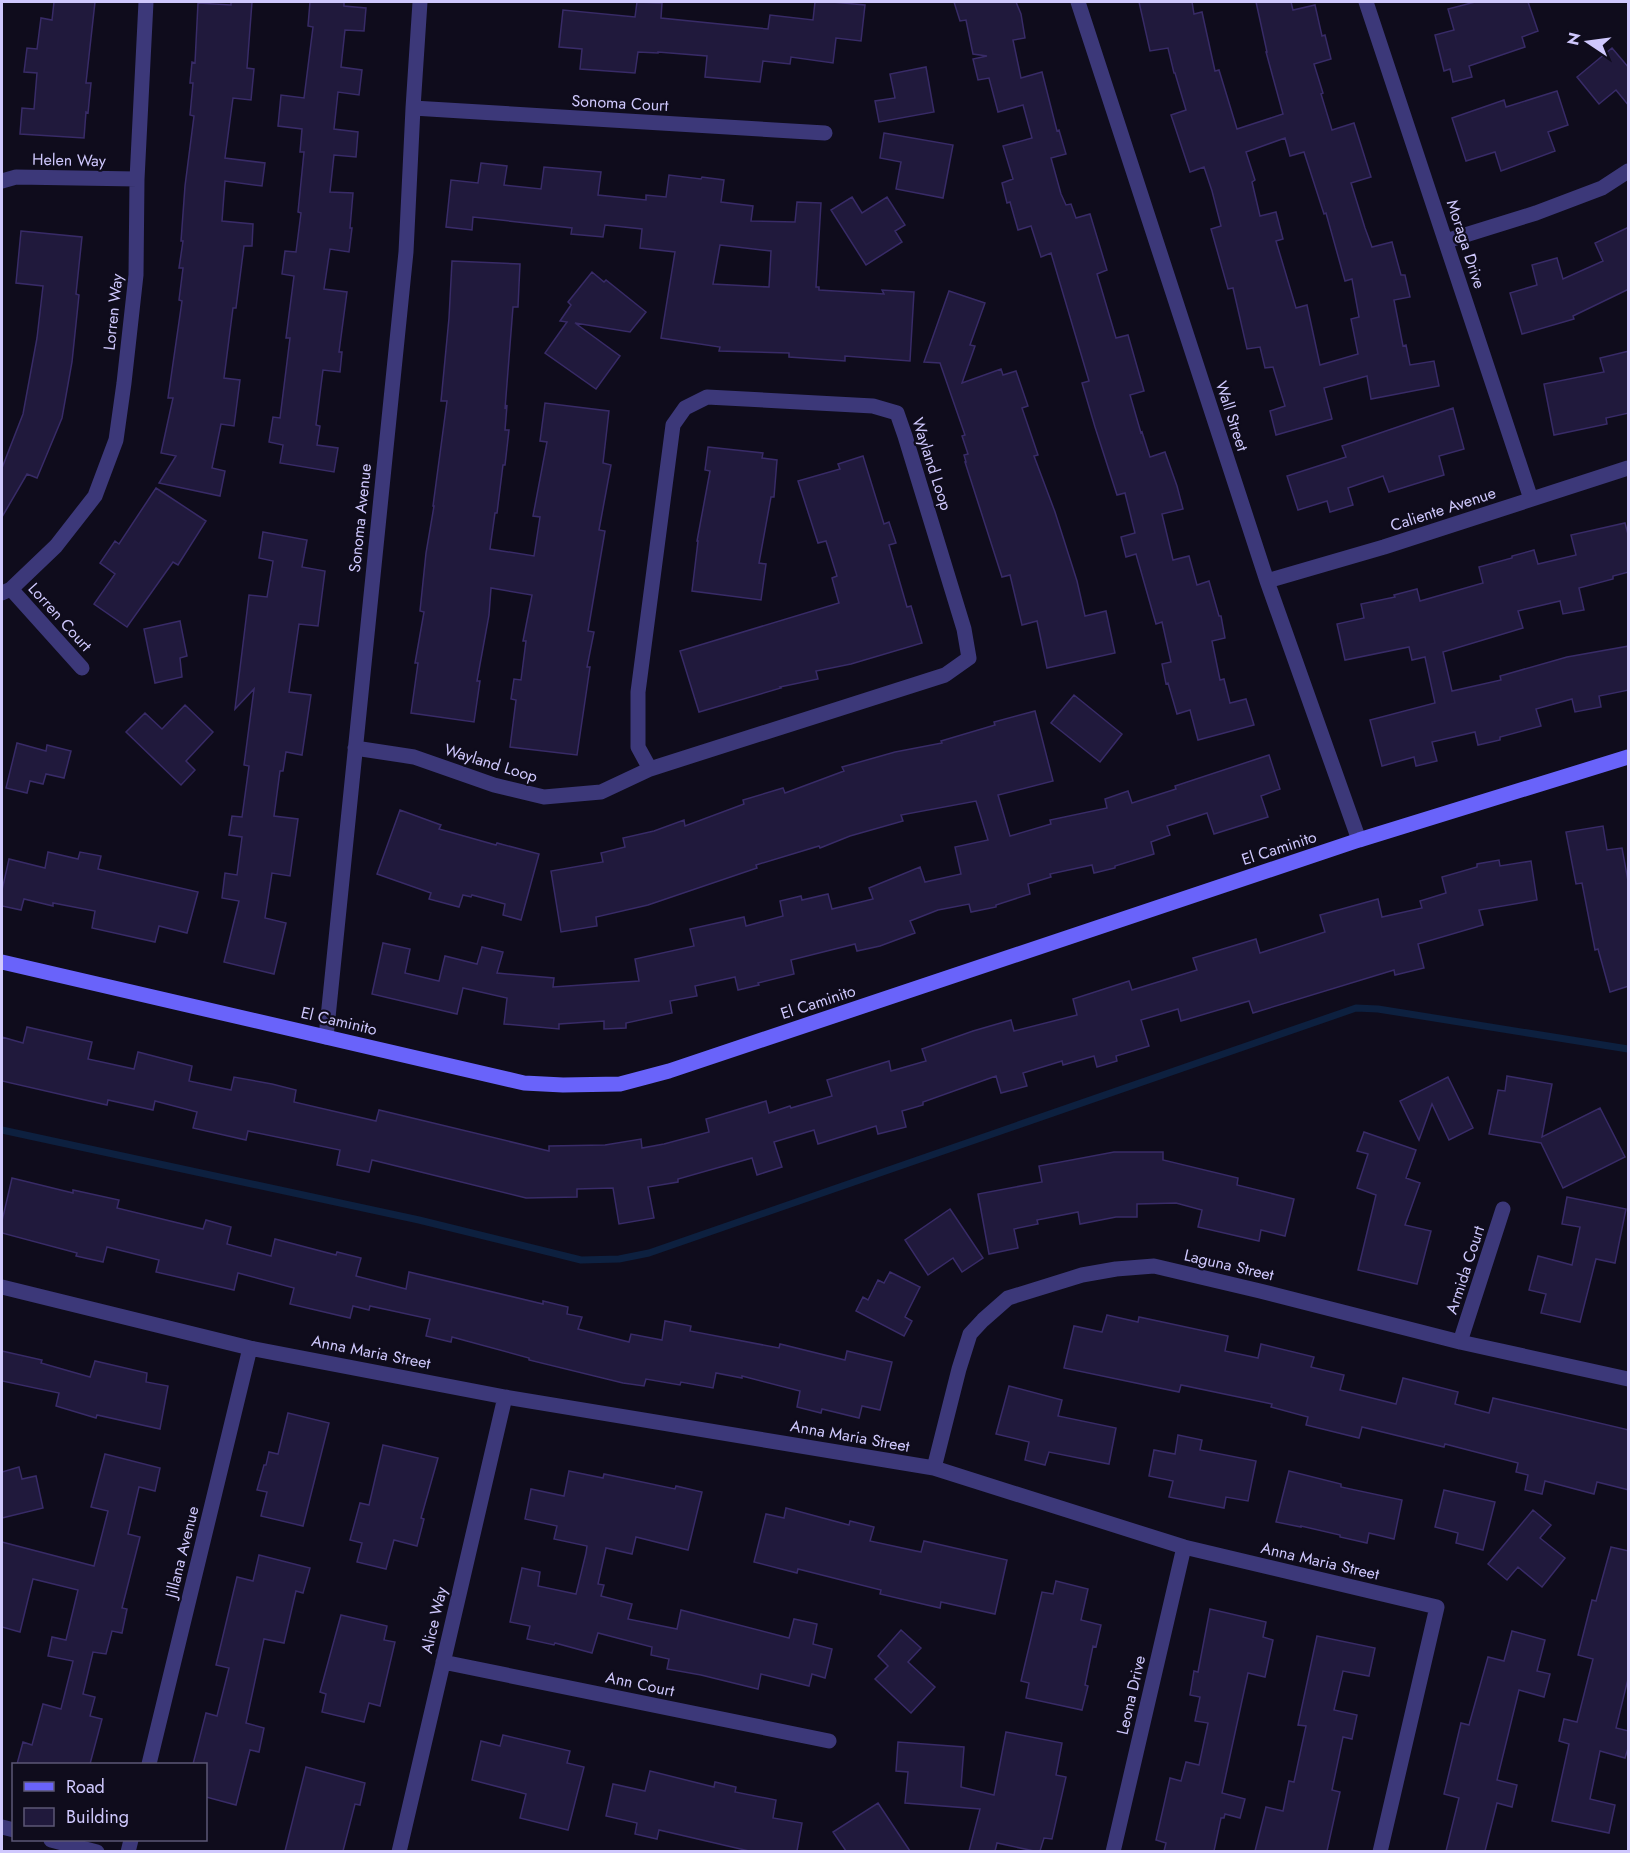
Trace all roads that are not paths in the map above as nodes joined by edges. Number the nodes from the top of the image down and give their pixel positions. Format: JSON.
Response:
{"nodes":[{"id":1,"x":146,"y":2,"type":"edge"},
{"id":2,"x":420,"y":2,"type":"edge"},
{"id":3,"x":1078,"y":2,"type":"edge"},
{"id":4,"x":1366,"y":2,"type":"edge"},
{"id":5,"x":412,"y":108,"type":"junction"},
{"id":6,"x":825,"y":133,"type":"dead end"},
{"id":7,"x":1629,"y":171,"type":"edge"},
{"id":8,"x":137,"y":179,"type":"junction"},
{"id":9,"x":2,"y":181,"type":"edge"},
{"id":10,"x":1446,"y":241,"type":"junction"},
{"id":11,"x":1629,"y":468,"type":"edge"},
{"id":12,"x":1531,"y":499,"type":"junction"},
{"id":13,"x":1267,"y":582,"type":"junction"},
{"id":14,"x":6,"y":591,"type":"edge"},
{"id":15,"x":82,"y":668,"type":"dead end"},
{"id":16,"x":355,"y":748,"type":"junction"},
{"id":17,"x":1629,"y":757,"type":"edge"},
{"id":18,"x":650,"y":770,"type":"junction"},
{"id":19,"x":1359,"y":840,"type":"junction"},
{"id":20,"x":2,"y":962,"type":"edge"},
{"id":21,"x":326,"y":1037,"type":"junction"},
{"id":22,"x":1503,"y":1209,"type":"dead end"},
{"id":23,"x":2,"y":1287,"type":"edge"},
{"id":24,"x":1460,"y":1342,"type":"junction"},
{"id":25,"x":250,"y":1348,"type":"junction"},
{"id":26,"x":1629,"y":1378,"type":"edge"},
{"id":27,"x":505,"y":1397,"type":"junction"},
{"id":28,"x":934,"y":1468,"type":"junction"},
{"id":29,"x":1184,"y":1548,"type":"junction"},
{"id":30,"x":443,"y":1662,"type":"junction"},
{"id":31,"x":829,"y":1741,"type":"dead end"},
{"id":32,"x":149,"y":1763,"type":"edge"},
{"id":33,"x":59,"y":1841,"type":"edge"},
{"id":34,"x":97,"y":1851,"type":"edge"},
{"id":35,"x":399,"y":1851,"type":"edge"},
{"id":36,"x":1113,"y":1851,"type":"edge"},
{"id":37,"x":1380,"y":1851,"type":"edge"}],
"edges":[{"from":1,"to":8,"type":"street","name":"Lorren Way"},
{"from":2,"to":5,"type":"street","name":"Sonoma Avenue"},
{"from":3,"to":13,"type":"street","name":"Wall Street"},
{"from":4,"to":10,"type":"street","name":"Moraga Drive"},
{"from":5,"to":6,"type":"street","name":"Sonoma Court"},
{"from":5,"to":16,"type":"street","name":"Sonoma Avenue"},
{"from":7,"to":10,"type":"street"},
{"from":8,"to":9,"type":"street","name":"Helen Way"},
{"from":8,"to":14,"type":"street","name":"Lorren Way"},
{"from":10,"to":12,"type":"street","name":"Moraga Drive"},
{"from":11,"to":12,"type":"street","name":"Caliente Avenue"},
{"from":12,"to":13,"type":"street","name":"Caliente Avenue"},
{"from":13,"to":19,"type":"street","name":"Wall Street"},
{"from":14,"to":15,"type":"street","name":"Lorren Court"},
{"from":16,"to":18,"type":"street","name":"Wayland Loop"},
{"from":16,"to":21,"type":"street","name":"Sonoma Avenue"},
{"from":17,"to":19,"type":"street","name":"El Caminito"},
{"from":18,"to":18,"type":"street","name":"Wayland Loop"},
{"from":19,"to":21,"type":"street","name":"El Caminito"},
{"from":20,"to":21,"type":"street","name":"El Caminito"},
{"from":22,"to":24,"type":"street","name":"Armida Court"},
{"from":23,"to":25,"type":"street","name":"Anna Maria Street"},
{"from":24,"to":26,"type":"street","name":"Laguna Street"},
{"from":24,"to":28,"type":"street","name":"Laguna Street"},
{"from":25,"to":27,"type":"street","name":"Anna Maria Street"},
{"from":25,"to":32,"type":"street","name":"Jillana Avenue"},
{"from":27,"to":28,"type":"street","name":"Anna Maria Street"},
{"from":27,"to":30,"type":"street","name":"Alice Way"},
{"from":28,"to":29,"type":"street","name":"Anna Maria Street"},
{"from":29,"to":36,"type":"street","name":"Leona Drive"},
{"from":29,"to":37,"type":"street","name":"Anna Maria Street"},
{"from":30,"to":31,"type":"street","name":"Ann Court"},
{"from":30,"to":35,"type":"street","name":"Alice Way"},
{"from":33,"to":34,"type":"street"}]}
